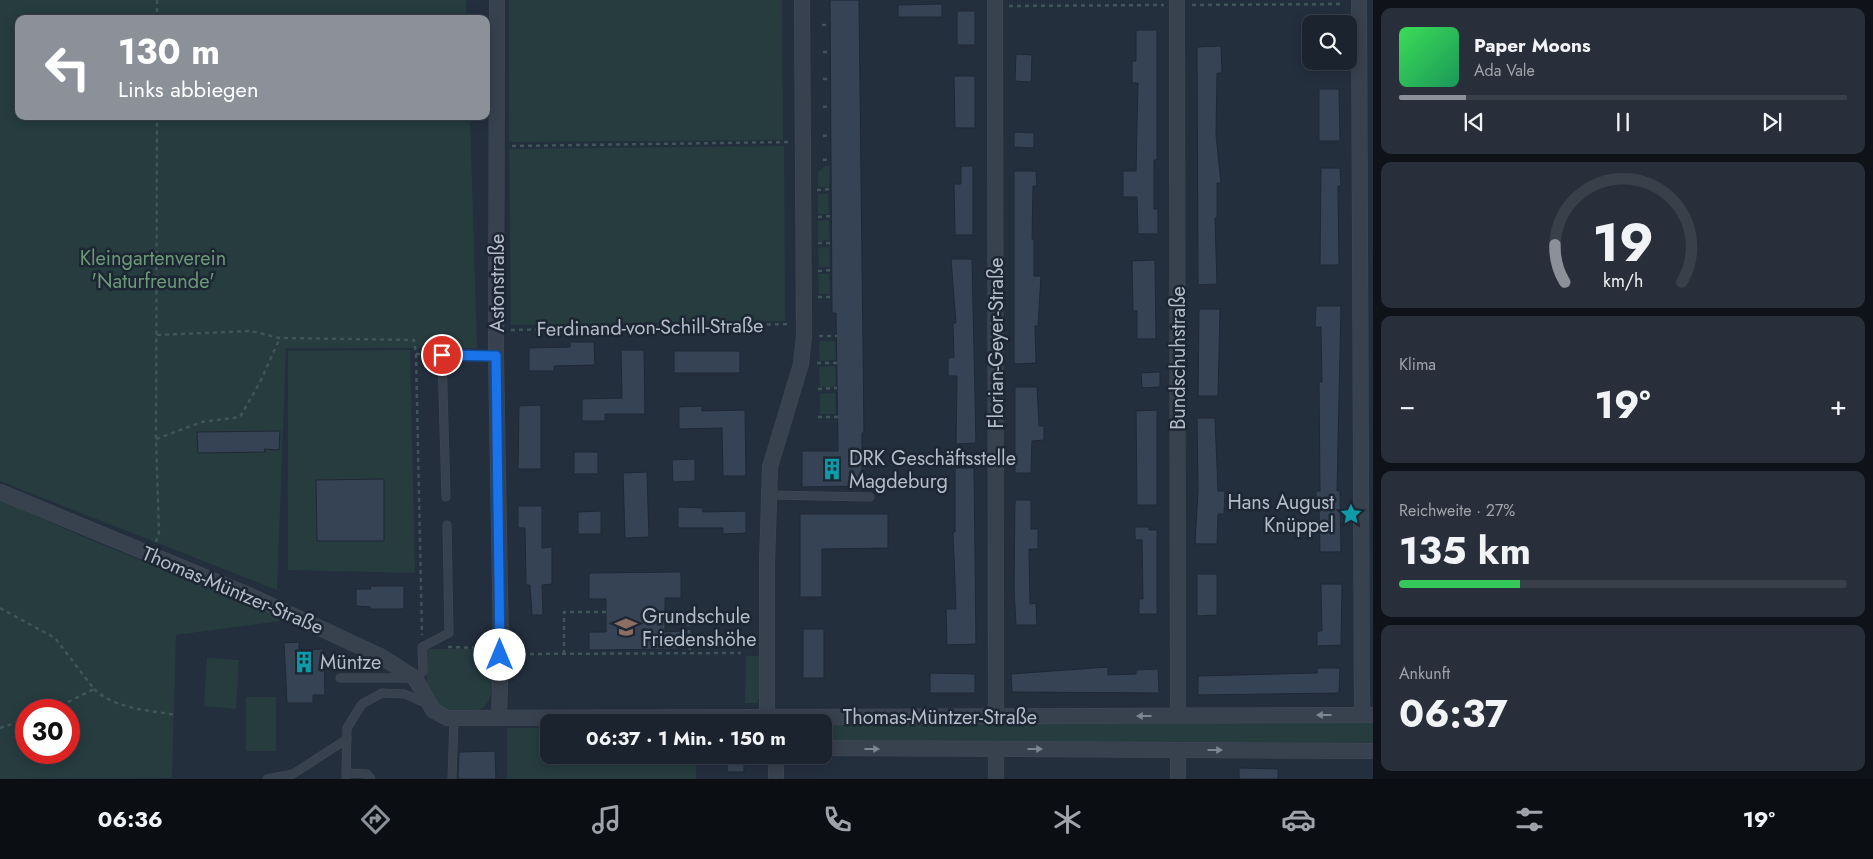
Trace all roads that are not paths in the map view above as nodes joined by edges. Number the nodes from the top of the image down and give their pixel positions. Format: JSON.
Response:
{"nodes":[{"id":1,"x":497,"y":0,"type":"edge"},
{"id":2,"x":802,"y":0,"type":"edge"},
{"id":3,"x":995,"y":0,"type":"edge"},
{"id":4,"x":1177,"y":0,"type":"edge"},
{"id":5,"x":1359,"y":0,"type":"edge"},
{"id":6,"x":496,"y":356,"type":"junction"},
{"id":7,"x":0,"y":492,"type":"edge"},
{"id":8,"x":769,"y":495,"type":"junction"},
{"id":9,"x":446,"y":497,"type":"dead end"},
{"id":10,"x":870,"y":497,"type":"dead end"},
{"id":11,"x":448,"y":525,"type":"dead end"},
{"id":12,"x":340,"y":678,"type":"dead end"},
{"id":13,"x":415,"y":678,"type":"junction"},
{"id":14,"x":429,"y":705,"type":"junction"},
{"id":15,"x":768,"y":714,"type":"edge"},
{"id":16,"x":1367,"y":715,"type":"edge"},
{"id":17,"x":996,"y":716,"type":"junction"},
{"id":18,"x":1178,"y":716,"type":"junction"},
{"id":19,"x":499,"y":717,"type":"junction"},
{"id":20,"x":540,"y":717,"type":"edge"},
{"id":21,"x":454,"y":719,"type":"junction"},
{"id":22,"x":832,"y":719,"type":"edge"},
{"id":23,"x":347,"y":739,"type":"junction"},
{"id":24,"x":832,"y":748,"type":"edge"},
{"id":25,"x":996,"y":749,"type":"junction"},
{"id":26,"x":1178,"y":750,"type":"junction"},
{"id":27,"x":1373,"y":751,"type":"edge"},
{"id":28,"x":776,"y":764,"type":"edge"},
{"id":29,"x":346,"y":776,"type":"edge"},
{"id":30,"x":293,"y":777,"type":"edge"},
{"id":31,"x":267,"y":779,"type":"edge"},
{"id":32,"x":371,"y":779,"type":"edge"},
{"id":33,"x":452,"y":779,"type":"edge"},
{"id":34,"x":776,"y":779,"type":"edge"},
{"id":35,"x":996,"y":779,"type":"edge"},
{"id":36,"x":1178,"y":779,"type":"edge"}],
"edges":[{"from":1,"to":6,"type":"street","name":"Astonstraße"},
{"from":2,"to":8,"type":"street"},
{"from":3,"to":17,"type":"street","name":"Florian-Geyer-Straße"},
{"from":4,"to":18,"type":"street","name":"Bundschuhstraße"},
{"from":5,"to":16,"type":"street"},
{"from":6,"to":9,"type":"lane"},
{"from":6,"to":19,"type":"street","name":"Astonstraße"},
{"from":7,"to":13,"type":"street","name":"Thomas-Müntzer-Straße"},
{"from":8,"to":10,"type":"lane"},
{"from":8,"to":15,"type":"street"},
{"from":11,"to":13,"type":"lane"},
{"from":12,"to":13,"type":"lane"},
{"from":13,"to":14,"type":"street","name":"Thomas-Müntzer-Straße"},
{"from":14,"to":21,"type":"street","name":"Thomas-Müntzer-Straße"},
{"from":14,"to":23,"type":"lane"},
{"from":16,"to":18,"type":"street","name":"Thomas-Müntzer-Straße","one_way":true},
{"from":18,"to":17,"type":"street","name":"Thomas-Müntzer-Straße","one_way":true},
{"from":17,"to":22,"type":"street","name":"Thomas-Müntzer-Straße"},
{"from":19,"to":20,"type":"street","name":"Thomas-Müntzer-Straße"},
{"from":19,"to":21,"type":"street","name":"Thomas-Müntzer-Straße"},
{"from":21,"to":33,"type":"lane"},
{"from":23,"to":29,"type":"lane"},
{"from":23,"to":30,"type":"lane"},
{"from":24,"to":25,"type":"street","name":"Thomas-Müntzer-Straße","one_way":true},
{"from":25,"to":26,"type":"street","name":"Thomas-Müntzer-Straße","one_way":true},
{"from":25,"to":35,"type":"street"},
{"from":26,"to":27,"type":"street","name":"Thomas-Müntzer-Straße","one_way":true},
{"from":26,"to":36,"type":"street"},
{"from":28,"to":34,"type":"street"},
{"from":29,"to":32,"type":"lane"},
{"from":30,"to":31,"type":"lane"}]}
